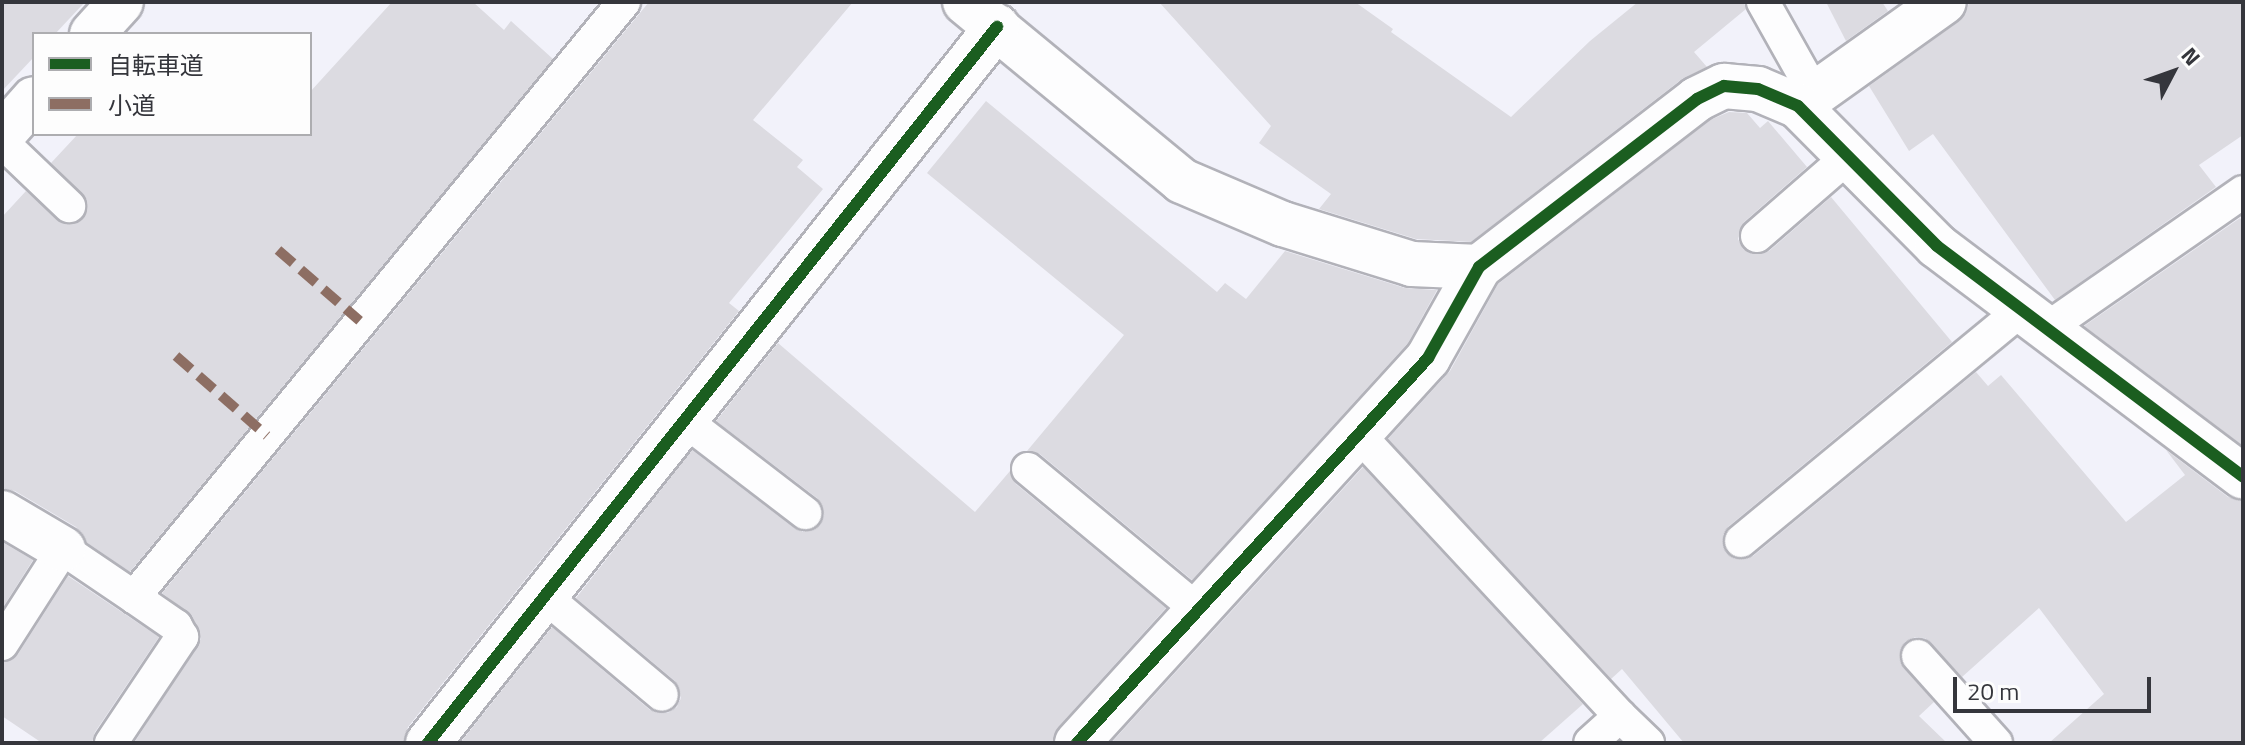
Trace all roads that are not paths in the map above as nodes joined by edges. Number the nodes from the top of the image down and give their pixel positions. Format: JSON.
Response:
{"nodes":[{"id":1,"x":121,"y":2,"type":"edge"},
{"id":2,"x":624,"y":2,"type":"edge"},
{"id":3,"x":1763,"y":2,"type":"edge"},
{"id":4,"x":1944,"y":2,"type":"edge"},
{"id":5,"x":981,"y":14,"type":"edge"},
{"id":6,"x":94,"y":32,"type":"edge"},
{"id":7,"x":1806,"y":100,"type":"junction"},
{"id":8,"x":32,"y":101,"type":"edge"},
{"id":9,"x":2,"y":135,"type":"edge"},
{"id":10,"x":2,"y":142,"type":"edge"},
{"id":11,"x":1848,"y":157,"type":"junction"},
{"id":12,"x":2243,"y":192,"type":"edge"},
{"id":13,"x":69,"y":206,"type":"dead end"},
{"id":14,"x":1757,"y":236,"type":"dead end"},
{"id":15,"x":1479,"y":267,"type":"junction"},
{"id":16,"x":2034,"y":319,"type":"junction"},
{"id":17,"x":684,"y":420,"type":"junction"},
{"id":18,"x":1358,"y":434,"type":"junction"},
{"id":19,"x":1028,"y":469,"type":"dead end"},
{"id":20,"x":2243,"y":477,"type":"edge"},
{"id":21,"x":2,"y":513,"type":"edge"},
{"id":22,"x":805,"y":513,"type":"dead end"},
{"id":23,"x":1741,"y":541,"type":"dead end"},
{"id":24,"x":63,"y":549,"type":"junction"},
{"id":25,"x":543,"y":595,"type":"junction"},
{"id":26,"x":134,"y":597,"type":"junction"},
{"id":27,"x":1198,"y":610,"type":"junction"},
{"id":28,"x":2,"y":644,"type":"edge"},
{"id":29,"x":1918,"y":656,"type":"dead end"},
{"id":30,"x":662,"y":695,"type":"dead end"},
{"id":31,"x":1620,"y":716,"type":"junction"},
{"id":32,"x":111,"y":743,"type":"edge"},
{"id":33,"x":428,"y":743,"type":"edge"},
{"id":34,"x":1077,"y":743,"type":"edge"},
{"id":35,"x":1590,"y":743,"type":"edge"},
{"id":36,"x":1648,"y":743,"type":"edge"},
{"id":37,"x":1996,"y":743,"type":"edge"}],
"edges":[{"from":1,"to":6,"type":"street"},
{"from":2,"to":26,"type":"lane"},
{"from":3,"to":7,"type":"lane"},
{"from":4,"to":7,"type":"street"},
{"from":5,"to":15,"type":"street"},
{"from":5,"to":17,"type":"street"},
{"from":7,"to":11,"type":"street"},
{"from":7,"to":15,"type":"street"},
{"from":8,"to":9,"type":"street"},
{"from":10,"to":13,"type":"lane"},
{"from":11,"to":14,"type":"lane"},
{"from":11,"to":16,"type":"street"},
{"from":12,"to":16,"type":"lane"},
{"from":15,"to":18,"type":"street"},
{"from":16,"to":20,"type":"street"},
{"from":16,"to":23,"type":"lane"},
{"from":17,"to":22,"type":"lane"},
{"from":17,"to":25,"type":"street"},
{"from":18,"to":27,"type":"street"},
{"from":18,"to":31,"type":"lane"},
{"from":19,"to":27,"type":"lane"},
{"from":21,"to":24,"type":"street"},
{"from":24,"to":26,"type":"lane"},
{"from":24,"to":28,"type":"lane"},
{"from":25,"to":30,"type":"lane"},
{"from":25,"to":33,"type":"street"},
{"from":26,"to":32,"type":"lane"},
{"from":27,"to":34,"type":"street"},
{"from":29,"to":37,"type":"lane"},
{"from":31,"to":35,"type":"lane"},
{"from":31,"to":36,"type":"lane"}]}
